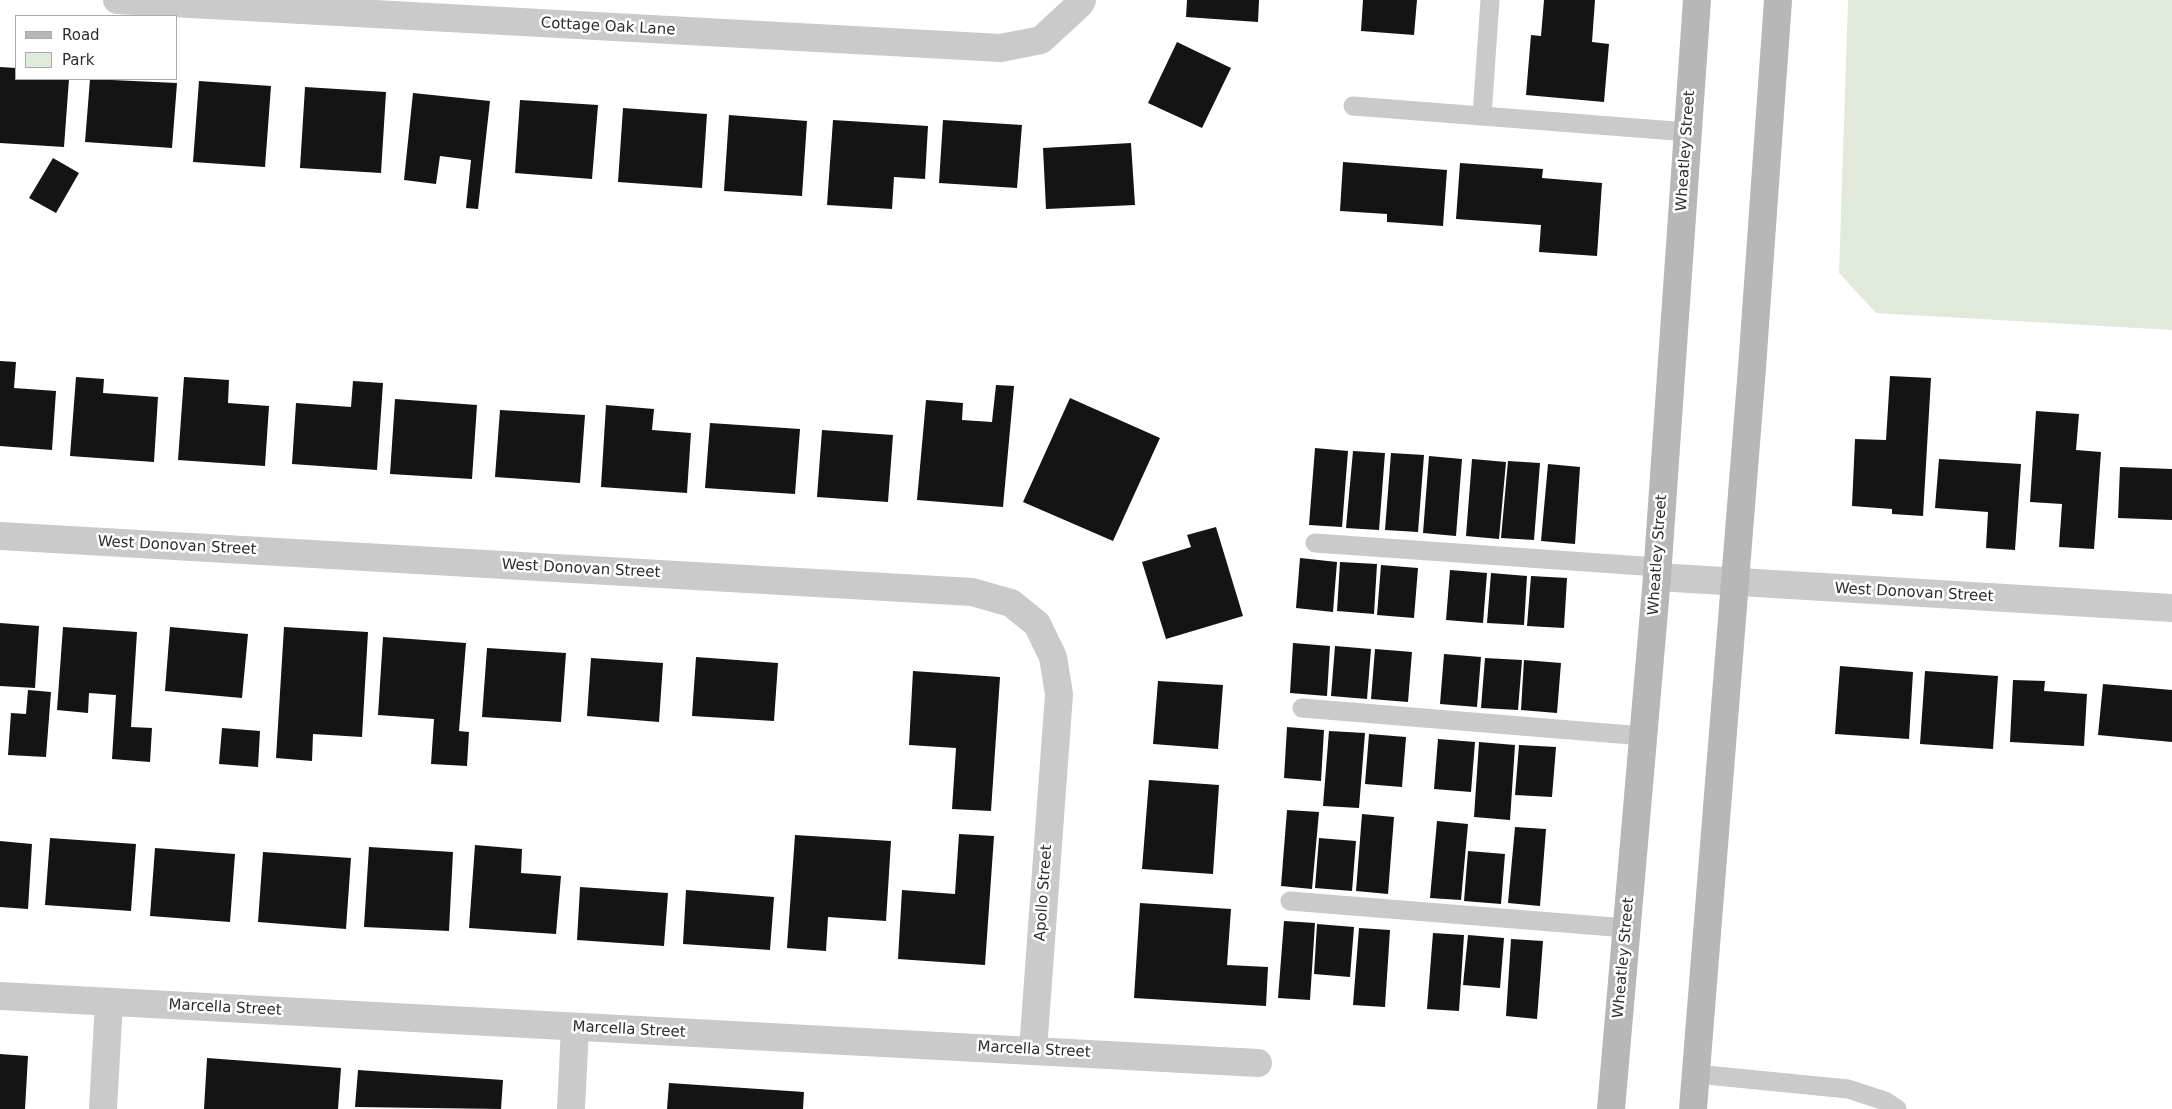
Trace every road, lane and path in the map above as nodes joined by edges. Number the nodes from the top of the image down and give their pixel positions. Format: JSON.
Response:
{"nodes":[{"id":1,"x":118,"y":0,"type":"edge"},
{"id":2,"x":1082,"y":0,"type":"edge"},
{"id":3,"x":1490,"y":0,"type":"edge"},
{"id":4,"x":1697,"y":0,"type":"edge"},
{"id":5,"x":1778,"y":0,"type":"edge"},
{"id":6,"x":1352,"y":106,"type":"dead end"},
{"id":7,"x":1482,"y":116,"type":"junction"},
{"id":8,"x":1688,"y":132,"type":"junction"},
{"id":9,"x":0,"y":536,"type":"edge"},
{"id":10,"x":1315,"y":543,"type":"dead end"},
{"id":11,"x":1657,"y":572,"type":"junction"},
{"id":12,"x":1735,"y":583,"type":"junction"},
{"id":13,"x":2172,"y":608,"type":"edge"},
{"id":14,"x":1302,"y":708,"type":"dead end"},
{"id":15,"x":1056,"y":736,"type":"joint"},
{"id":16,"x":1643,"y":736,"type":"junction"},
{"id":17,"x":1290,"y":901,"type":"dead end"},
{"id":18,"x":1626,"y":928,"type":"junction"},
{"id":19,"x":0,"y":996,"type":"edge"},
{"id":20,"x":109,"y":1002,"type":"junction"},
{"id":21,"x":575,"y":1028,"type":"junction"},
{"id":22,"x":1033,"y":1050,"type":"junction"},
{"id":23,"x":1258,"y":1063,"type":"dead end"},
{"id":24,"x":1696,"y":1074,"type":"junction"},
{"id":25,"x":103,"y":1109,"type":"edge"},
{"id":26,"x":571,"y":1109,"type":"edge"},
{"id":27,"x":1610,"y":1109,"type":"edge"},
{"id":28,"x":1693,"y":1109,"type":"edge"},
{"id":29,"x":1896,"y":1109,"type":"edge"}],
"edges":[{"from":1,"to":2,"type":"street","name":"Cottage Oak Lane"},
{"from":3,"to":7,"type":"lane"},
{"from":4,"to":8,"type":"main road","name":"Wheatley Street"},
{"from":5,"to":12,"type":"main road"},
{"from":6,"to":7,"type":"lane"},
{"from":7,"to":8,"type":"lane"},
{"from":8,"to":11,"type":"main road","name":"Wheatley Street"},
{"from":9,"to":15,"type":"street","name":"West Donovan Street"},
{"from":10,"to":11,"type":"lane"},
{"from":11,"to":12,"type":"street","name":"West Donovan Street"},
{"from":11,"to":16,"type":"main road","name":"Wheatley Street"},
{"from":12,"to":13,"type":"street","name":"West Donovan Street"},
{"from":12,"to":24,"type":"main road"},
{"from":14,"to":16,"type":"lane"},
{"from":15,"to":22,"type":"street","name":"Apollo Street"},
{"from":16,"to":18,"type":"main road","name":"Wheatley Street"},
{"from":17,"to":18,"type":"lane"},
{"from":18,"to":27,"type":"main road","name":"Wheatley Street"},
{"from":19,"to":20,"type":"street","name":"Marcella Street"},
{"from":20,"to":21,"type":"street","name":"Marcella Street"},
{"from":20,"to":25,"type":"street"},
{"from":21,"to":22,"type":"street","name":"Marcella Street"},
{"from":21,"to":26,"type":"street"},
{"from":22,"to":23,"type":"street","name":"Marcella Street"},
{"from":24,"to":28,"type":"main road"},
{"from":24,"to":29,"type":"lane"}]}
